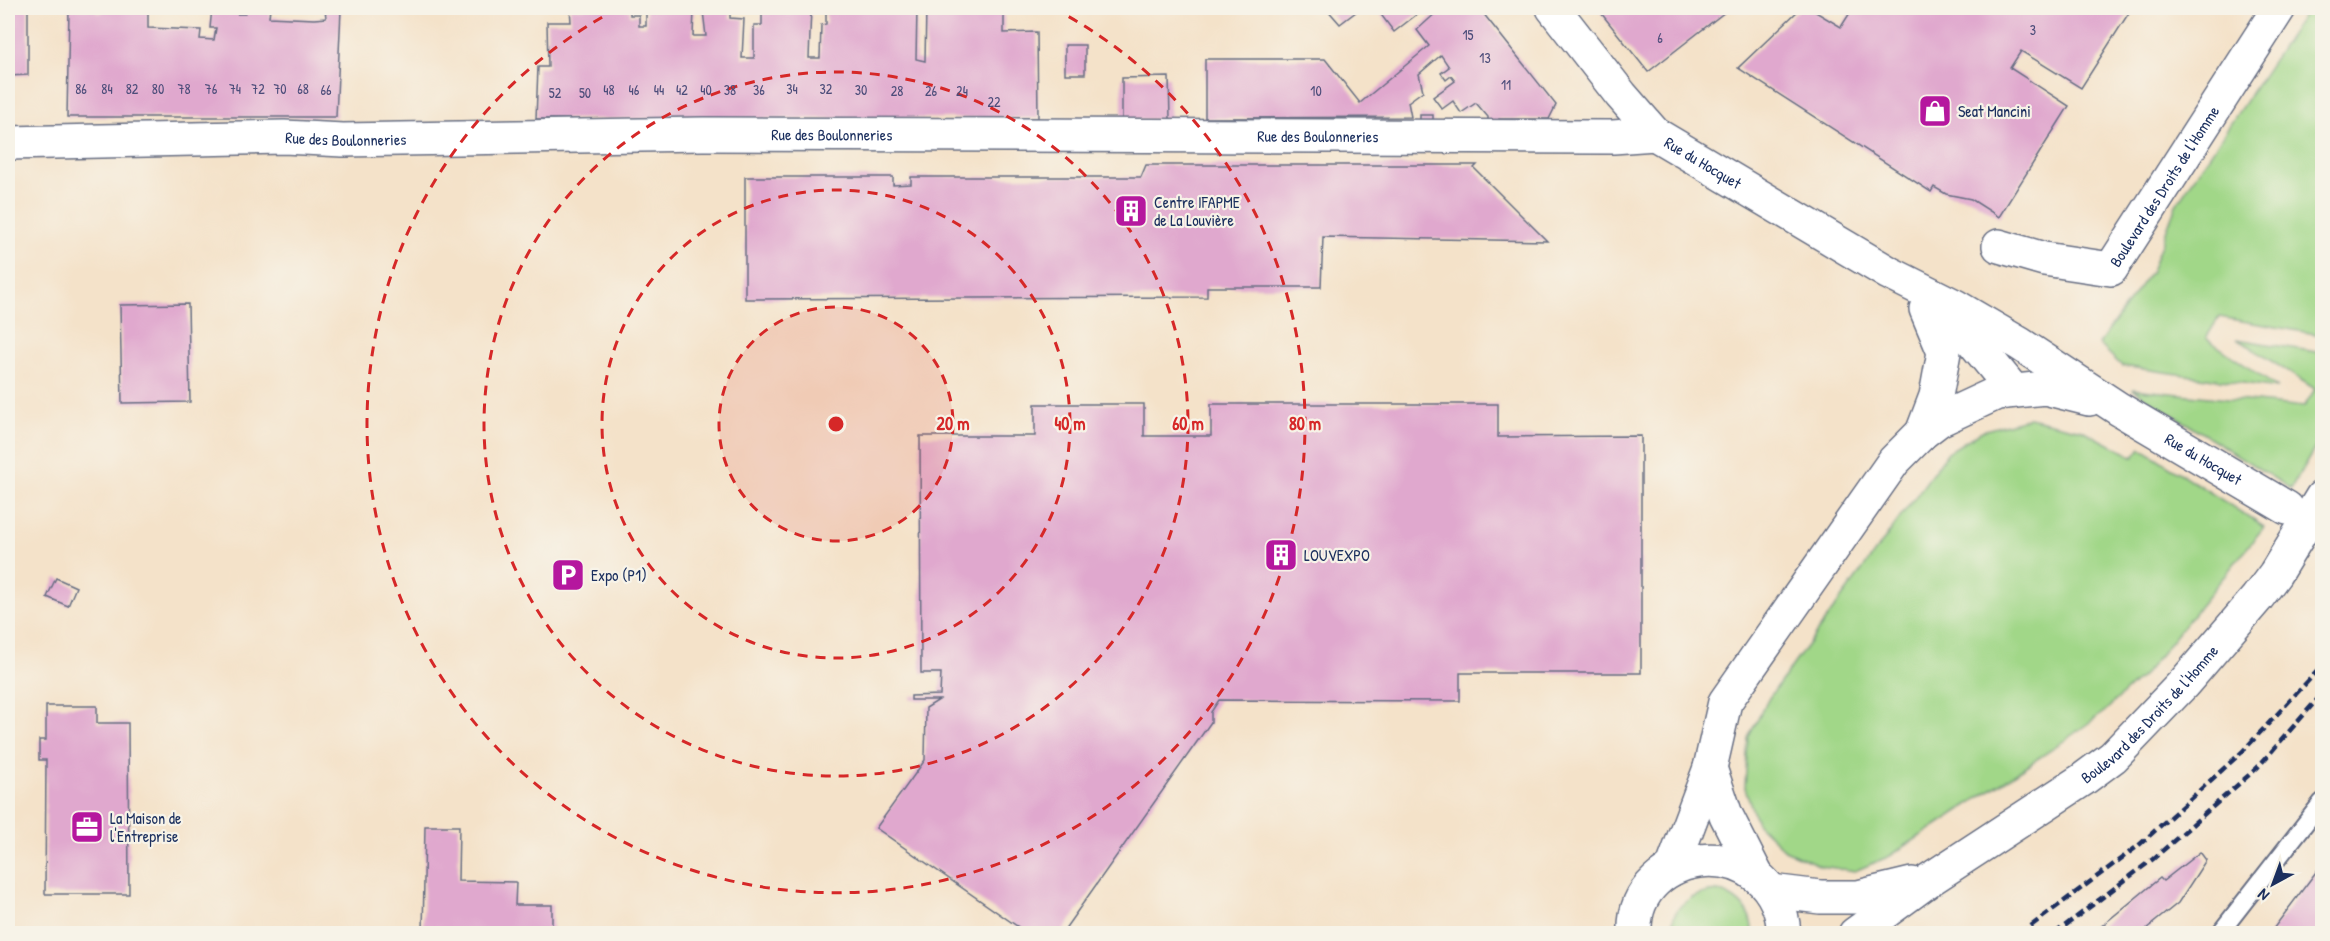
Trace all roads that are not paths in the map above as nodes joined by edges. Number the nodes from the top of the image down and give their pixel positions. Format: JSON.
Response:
{"nodes":[{"id":1,"x":1553,"y":8,"type":"edge"},
{"id":2,"x":2279,"y":8,"type":"edge"},
{"id":3,"x":1655,"y":134,"type":"junction"},
{"id":4,"x":8,"y":143,"type":"edge"},
{"id":5,"x":1999,"y":246,"type":"dead end"},
{"id":6,"x":1889,"y":273,"type":"junction"},
{"id":7,"x":1926,"y":309,"type":"junction"},
{"id":8,"x":2014,"y":391,"type":"junction"},
{"id":9,"x":2120,"y":409,"type":"junction"},
{"id":10,"x":1922,"y":433,"type":"junction"},
{"id":11,"x":2322,"y":497,"type":"edge"},
{"id":12,"x":2287,"y":508,"type":"dead end"},
{"id":13,"x":1710,"y":768,"type":"junction"},
{"id":14,"x":2322,"y":802,"type":"edge"},
{"id":15,"x":1672,"y":869,"type":"junction"},
{"id":16,"x":1929,"y":880,"type":"junction"},
{"id":17,"x":1764,"y":883,"type":"junction"},
{"id":18,"x":1635,"y":933,"type":"edge"},
{"id":19,"x":1784,"y":933,"type":"edge"},
{"id":20,"x":1855,"y":933,"type":"edge"},
{"id":21,"x":2218,"y":933,"type":"edge"}],
"edges":[{"from":1,"to":3,"type":"street","name":"Rue du Hocquet"},
{"from":2,"to":5,"type":"street","name":"Boulevard des Droits de l'Homme"},
{"from":3,"to":4,"type":"street","name":"Rue des Boulonneries"},
{"from":3,"to":6,"type":"street","name":"Rue du Hocquet"},
{"from":6,"to":7,"type":"street","name":"Rue du Hocquet"},
{"from":6,"to":9,"type":"street","name":"Rue du Hocquet"},
{"from":7,"to":8,"type":"street","name":"Rue du Hocquet"},
{"from":7,"to":10,"type":"street","name":"Rue du Hocquet"},
{"from":8,"to":9,"type":"street","name":"Rue du Hocquet"},
{"from":8,"to":10,"type":"street"},
{"from":9,"to":12,"type":"street","name":"Rue du Hocquet"},
{"from":10,"to":13,"type":"street"},
{"from":11,"to":16,"type":"street","name":"Boulevard des Droits de l'Homme"},
{"from":13,"to":15,"type":"street"},
{"from":13,"to":17,"type":"street"},
{"from":14,"to":21,"type":"lane"},
{"from":15,"to":17,"type":"street"},
{"from":15,"to":18,"type":"street"},
{"from":16,"to":17,"type":"street"},
{"from":16,"to":20,"type":"street","name":"Boulevard des Droits de l'Homme"},
{"from":17,"to":19,"type":"street"}]}
